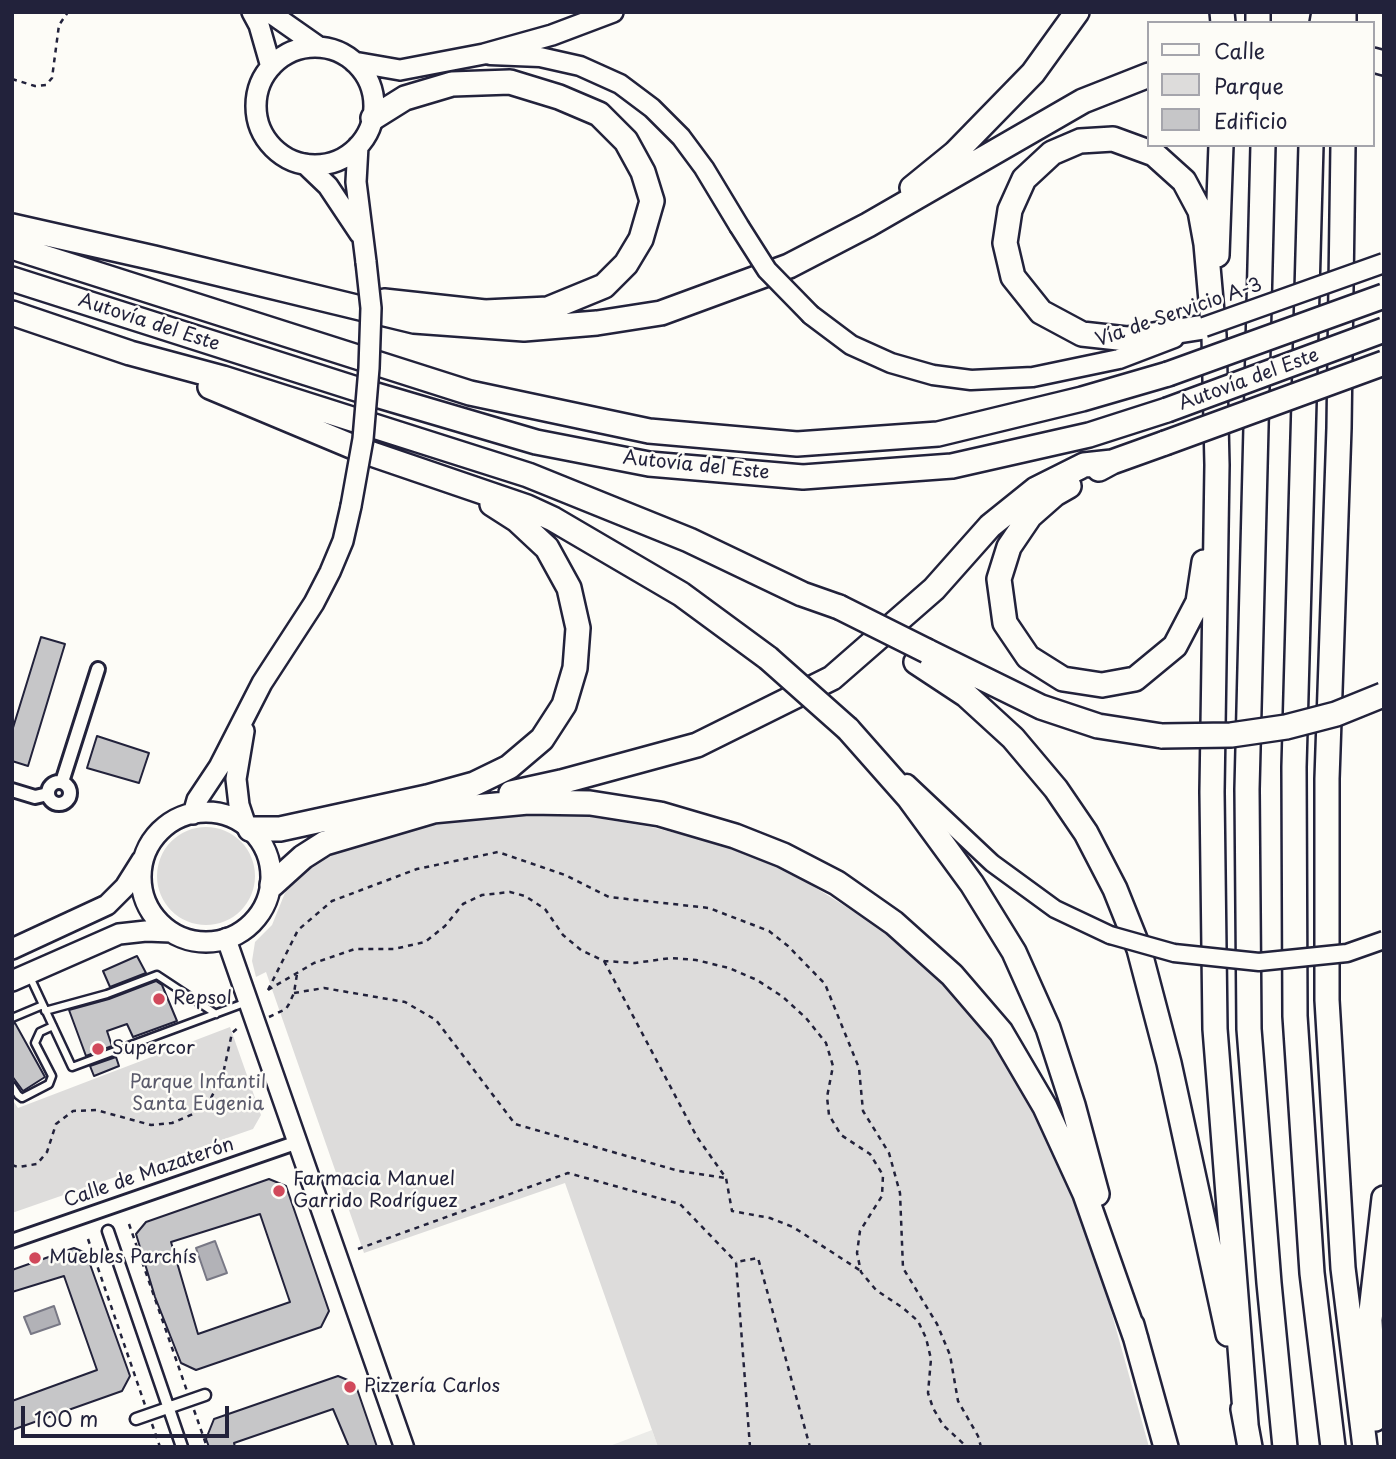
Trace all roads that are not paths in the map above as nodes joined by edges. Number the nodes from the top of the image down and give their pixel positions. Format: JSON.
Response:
{"nodes":[{"id":1,"x":252,"y":12,"type":"edge"},
{"id":2,"x":269,"y":12,"type":"edge"},
{"id":3,"x":613,"y":12,"type":"edge"},
{"id":4,"x":1077,"y":12,"type":"edge"},
{"id":5,"x":319,"y":47,"type":"junction"},
{"id":6,"x":484,"y":54,"type":"junction"},
{"id":7,"x":354,"y":61,"type":"junction"},
{"id":8,"x":271,"y":67,"type":"junction"},
{"id":9,"x":1148,"y":75,"type":"edge"},
{"id":10,"x":373,"y":118,"type":"junction"},
{"id":11,"x":358,"y":146,"type":"junction"},
{"id":12,"x":1221,"y":147,"type":"edge"},
{"id":13,"x":1263,"y":147,"type":"edge"},
{"id":14,"x":1311,"y":147,"type":"edge"},
{"id":15,"x":1343,"y":147,"type":"edge"},
{"id":16,"x":305,"y":164,"type":"junction"},
{"id":17,"x":868,"y":225,"type":"junction"},
{"id":18,"x":12,"y":226,"type":"edge"},
{"id":19,"x":362,"y":238,"type":"junction"},
{"id":20,"x":12,"y":247,"type":"edge"},
{"id":21,"x":1384,"y":263,"type":"edge"},
{"id":22,"x":12,"y":279,"type":"edge"},
{"id":23,"x":269,"y":287,"type":"junction"},
{"id":24,"x":1384,"y":296,"type":"edge"},
{"id":25,"x":12,"y":313,"type":"edge"},
{"id":26,"x":1384,"y":330,"type":"edge"},
{"id":27,"x":1209,"y":331,"type":"junction"},
{"id":28,"x":130,"y":353,"type":"junction"},
{"id":29,"x":1384,"y":363,"type":"edge"},
{"id":30,"x":1112,"y":462,"type":"junction"},
{"id":31,"x":1217,"y":465,"type":"junction"},
{"id":32,"x":463,"y":485,"type":"junction"},
{"id":33,"x":921,"y":657,"type":"junction"},
{"id":34,"x":98,"y":669,"type":"dead end"},
{"id":35,"x":1383,"y":694,"type":"edge"},
{"id":36,"x":248,"y":714,"type":"junction"},
{"id":37,"x":848,"y":729,"type":"junction"},
{"id":38,"x":62,"y":782,"type":"junction"},
{"id":39,"x":12,"y":790,"type":"edge"},
{"id":40,"x":48,"y":794,"type":"junction"},
{"id":41,"x":432,"y":811,"type":"junction"},
{"id":42,"x":193,"y":814,"type":"junction"},
{"id":43,"x":248,"y":828,"type":"junction"},
{"id":44,"x":144,"y":856,"type":"junction"},
{"id":45,"x":272,"y":885,"type":"junction"},
{"id":46,"x":171,"y":932,"type":"junction"},
{"id":47,"x":226,"y":939,"type":"junction"},
{"id":48,"x":1384,"y":940,"type":"edge"},
{"id":49,"x":12,"y":948,"type":"edge"},
{"id":50,"x":20,"y":977,"type":"edge"},
{"id":51,"x":248,"y":1001,"type":"junction"},
{"id":52,"x":44,"y":1008,"type":"junction"},
{"id":53,"x":216,"y":1014,"type":"junction"},
{"id":54,"x":12,"y":1018,"type":"edge"},
{"id":55,"x":52,"y":1026,"type":"junction"},
{"id":56,"x":12,"y":1086,"type":"edge"},
{"id":57,"x":298,"y":1142,"type":"junction"},
{"id":58,"x":1384,"y":1198,"type":"edge"},
{"id":59,"x":108,"y":1231,"type":"dead end"},
{"id":60,"x":12,"y":1241,"type":"edge"},
{"id":61,"x":1136,"y":1339,"type":"junction"},
{"id":62,"x":205,"y":1395,"type":"dead end"},
{"id":63,"x":169,"y":1408,"type":"junction"},
{"id":64,"x":136,"y":1419,"type":"dead end"},
{"id":65,"x":1246,"y":1424,"type":"junction"},
{"id":66,"x":182,"y":1447,"type":"edge"},
{"id":67,"x":404,"y":1447,"type":"edge"},
{"id":68,"x":1166,"y":1447,"type":"edge"},
{"id":69,"x":1250,"y":1447,"type":"edge"},
{"id":70,"x":1286,"y":1447,"type":"edge"},
{"id":71,"x":1333,"y":1447,"type":"edge"},
{"id":72,"x":1365,"y":1447,"type":"edge"},
{"id":73,"x":1378,"y":1447,"type":"edge"}],
"edges":[{"from":1,"to":8,"type":"main road"},
{"from":2,"to":5,"type":"main road"},
{"from":3,"to":6,"type":"main road"},
{"from":4,"to":17,"type":"highway"},
{"from":5,"to":7,"type":"main road"},
{"from":5,"to":8,"type":"main road"},
{"from":6,"to":7,"type":"main road"},
{"from":6,"to":27,"type":"main road","name":"Vía de Servicio A-3","bridge":true},
{"from":7,"to":10,"type":"main road"},
{"from":8,"to":16,"type":"main road"},
{"from":9,"to":17,"type":"highway"},
{"from":10,"to":11,"type":"main road"},
{"from":10,"to":23,"type":"highway"},
{"from":11,"to":16,"type":"main road"},
{"from":11,"to":19,"type":"main road"},
{"from":12,"to":27,"type":"highway"},
{"from":13,"to":70,"type":"highway"},
{"from":14,"to":71,"type":"highway"},
{"from":15,"to":72,"type":"highway"},
{"from":16,"to":19,"type":"main road"},
{"from":17,"to":23,"type":"highway"},
{"from":18,"to":23,"type":"highway"},
{"from":19,"to":36,"type":"main road","bridge":true},
{"from":20,"to":24,"type":"highway","name":"Autovía del Este","bridge":true},
{"from":21,"to":27,"type":"main road","name":"Vía de Servicio A-3","bridge":true},
{"from":22,"to":26,"type":"highway","name":"Autovía del Este","bridge":true},
{"from":25,"to":28,"type":"highway"},
{"from":27,"to":27,"type":"highway"},
{"from":27,"to":31,"type":"highway"},
{"from":28,"to":32,"type":"highway"},
{"from":28,"to":33,"type":"highway"},
{"from":29,"to":30,"type":"highway","bridge":true},
{"from":30,"to":31,"type":"highway"},
{"from":30,"to":41,"type":"highway"},
{"from":31,"to":65,"type":"highway"},
{"from":32,"to":37,"type":"highway","bridge":true},
{"from":32,"to":43,"type":"highway"},
{"from":33,"to":35,"type":"highway","bridge":true},
{"from":33,"to":65,"type":"highway"},
{"from":34,"to":38,"type":"street"},
{"from":36,"to":42,"type":"main road"},
{"from":36,"to":43,"type":"main road"},
{"from":37,"to":48,"type":"street","bridge":true},
{"from":37,"to":61,"type":"highway"},
{"from":38,"to":40,"type":"street"},
{"from":38,"to":40,"type":"street"},
{"from":39,"to":40,"type":"street"},
{"from":41,"to":45,"type":"highway"},
{"from":41,"to":61,"type":"highway"},
{"from":42,"to":43,"type":"main road"},
{"from":42,"to":44,"type":"main road"},
{"from":43,"to":45,"type":"main road"},
{"from":44,"to":46,"type":"main road"},
{"from":44,"to":49,"type":"main road"},
{"from":45,"to":47,"type":"main road"},
{"from":46,"to":47,"type":"main road"},
{"from":46,"to":50,"type":"main road"},
{"from":47,"to":51,"type":"main road"},
{"from":50,"to":52,"type":"lane"},
{"from":51,"to":53,"type":"lane"},
{"from":51,"to":57,"type":"main road"},
{"from":52,"to":53,"type":"lane"},
{"from":52,"to":54,"type":"lane"},
{"from":52,"to":55,"type":"lane"},
{"from":53,"to":55,"type":"lane"},
{"from":55,"to":56,"type":"lane"},
{"from":57,"to":60,"type":"street","name":"Calle de Mazaterón"},
{"from":57,"to":67,"type":"main road"},
{"from":58,"to":73,"type":"highway"},
{"from":59,"to":63,"type":"street"},
{"from":61,"to":68,"type":"highway"},
{"from":62,"to":63,"type":"street"},
{"from":63,"to":64,"type":"street"},
{"from":63,"to":66,"type":"street"},
{"from":65,"to":69,"type":"highway"}]}
